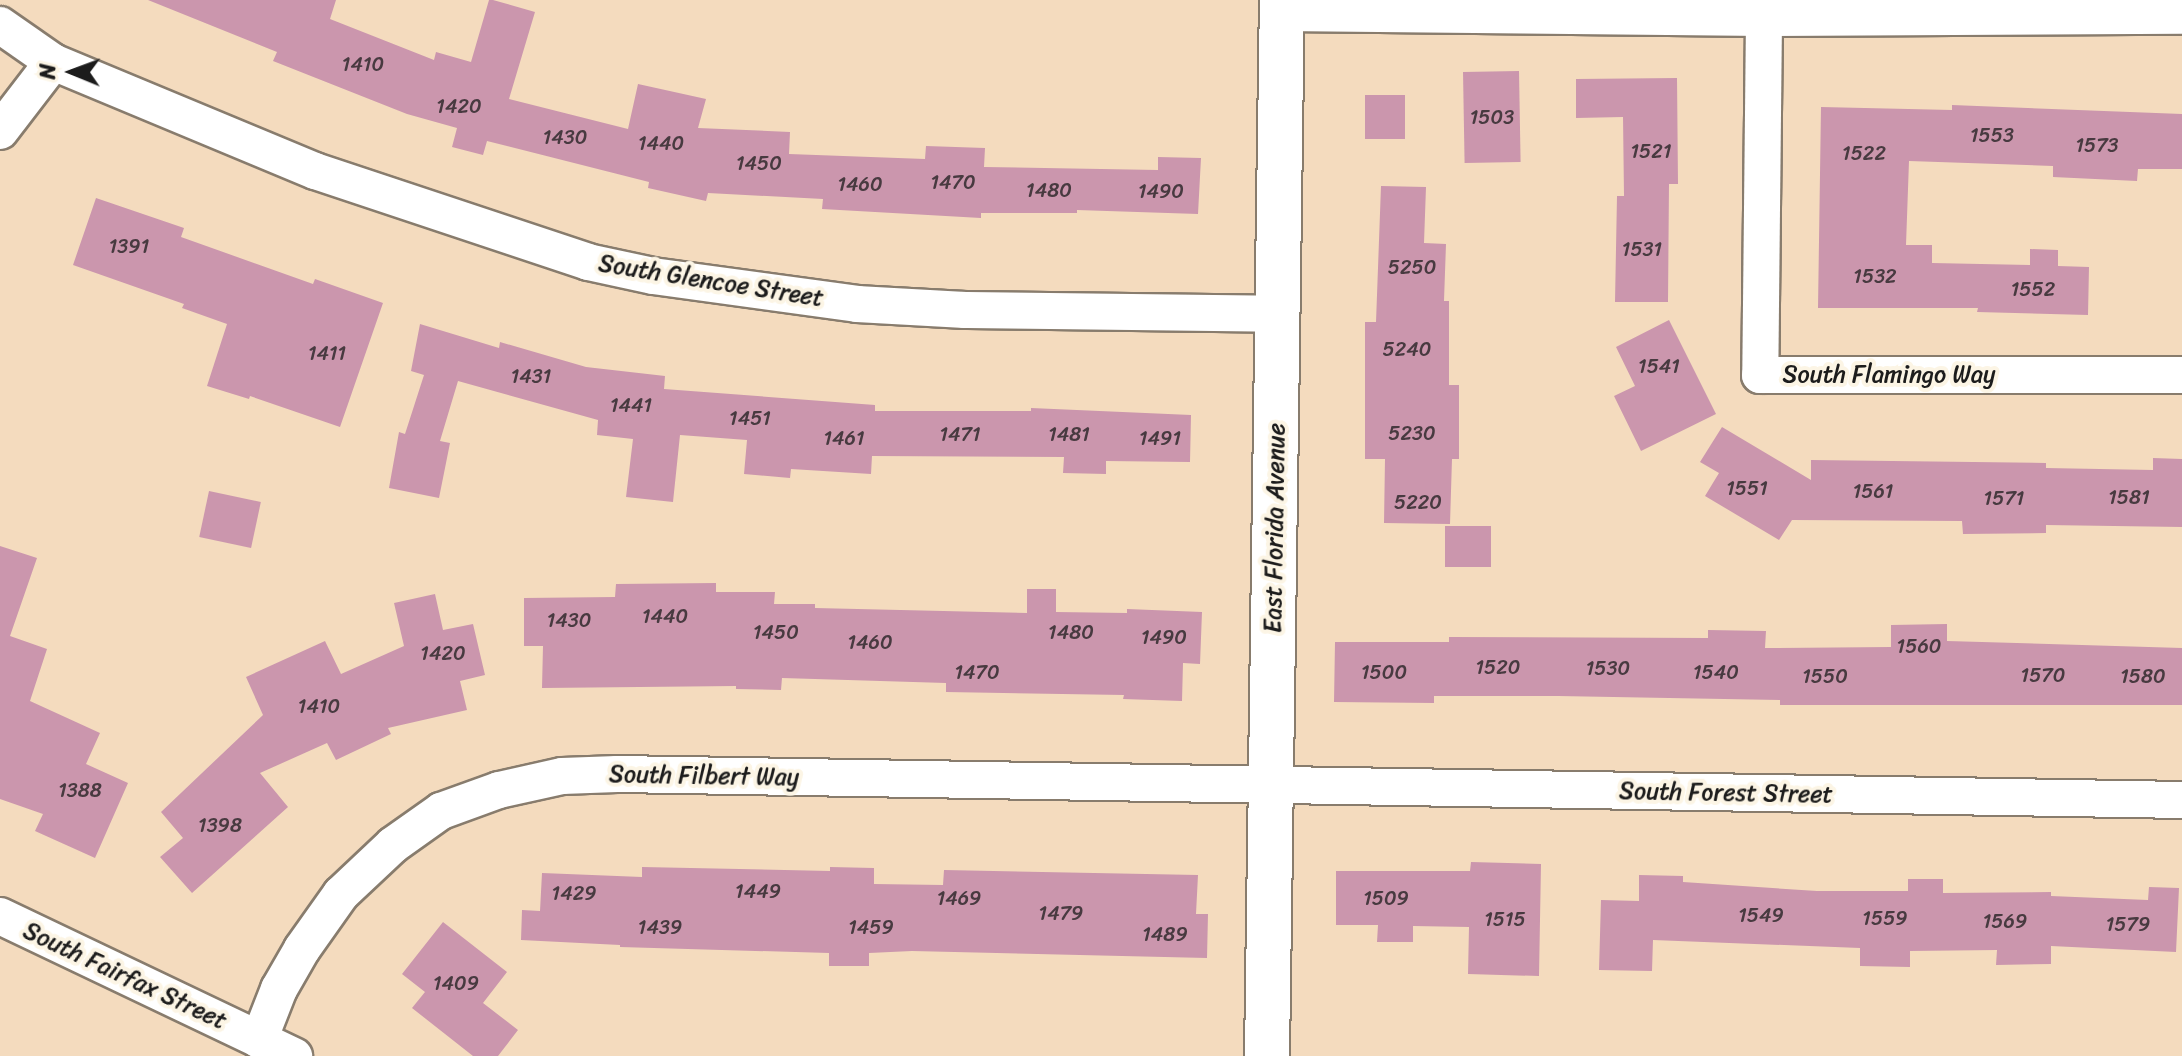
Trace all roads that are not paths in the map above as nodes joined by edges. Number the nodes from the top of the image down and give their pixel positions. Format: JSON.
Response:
{"nodes":[{"id":1,"x":1282,"y":7,"type":"edge"},
{"id":2,"x":2182,"y":16,"type":"edge"},
{"id":3,"x":1764,"y":18,"type":"junction"},
{"id":4,"x":0,"y":25,"type":"edge"},
{"id":5,"x":53,"y":62,"type":"junction"},
{"id":6,"x":0,"y":131,"type":"edge"},
{"id":7,"x":1278,"y":314,"type":"junction"},
{"id":8,"x":2182,"y":375,"type":"edge"},
{"id":9,"x":1271,"y":785,"type":"junction"},
{"id":10,"x":2182,"y":800,"type":"edge"},
{"id":11,"x":0,"y":916,"type":"edge"},
{"id":12,"x":259,"y":1040,"type":"junction"},
{"id":13,"x":294,"y":1056,"type":"edge"},
{"id":14,"x":1267,"y":1056,"type":"edge"}],
"edges":[{"from":1,"to":3,"type":"street"},
{"from":1,"to":7,"type":"street","name":"East Florida Avenue"},
{"from":2,"to":3,"type":"street"},
{"from":3,"to":8,"type":"street","name":"South Flamingo Way"},
{"from":4,"to":5,"type":"street","name":"South Glencoe Street"},
{"from":5,"to":6,"type":"street"},
{"from":5,"to":7,"type":"street","name":"South Glencoe Street"},
{"from":7,"to":9,"type":"street","name":"East Florida Avenue"},
{"from":9,"to":10,"type":"street","name":"South Forest Street"},
{"from":9,"to":12,"type":"street","name":"South Filbert Way"},
{"from":9,"to":14,"type":"street","name":"East Florida Avenue"},
{"from":11,"to":12,"type":"street","name":"South Fairfax Street"},
{"from":12,"to":13,"type":"street","name":"South Fairfax Street"}]}
